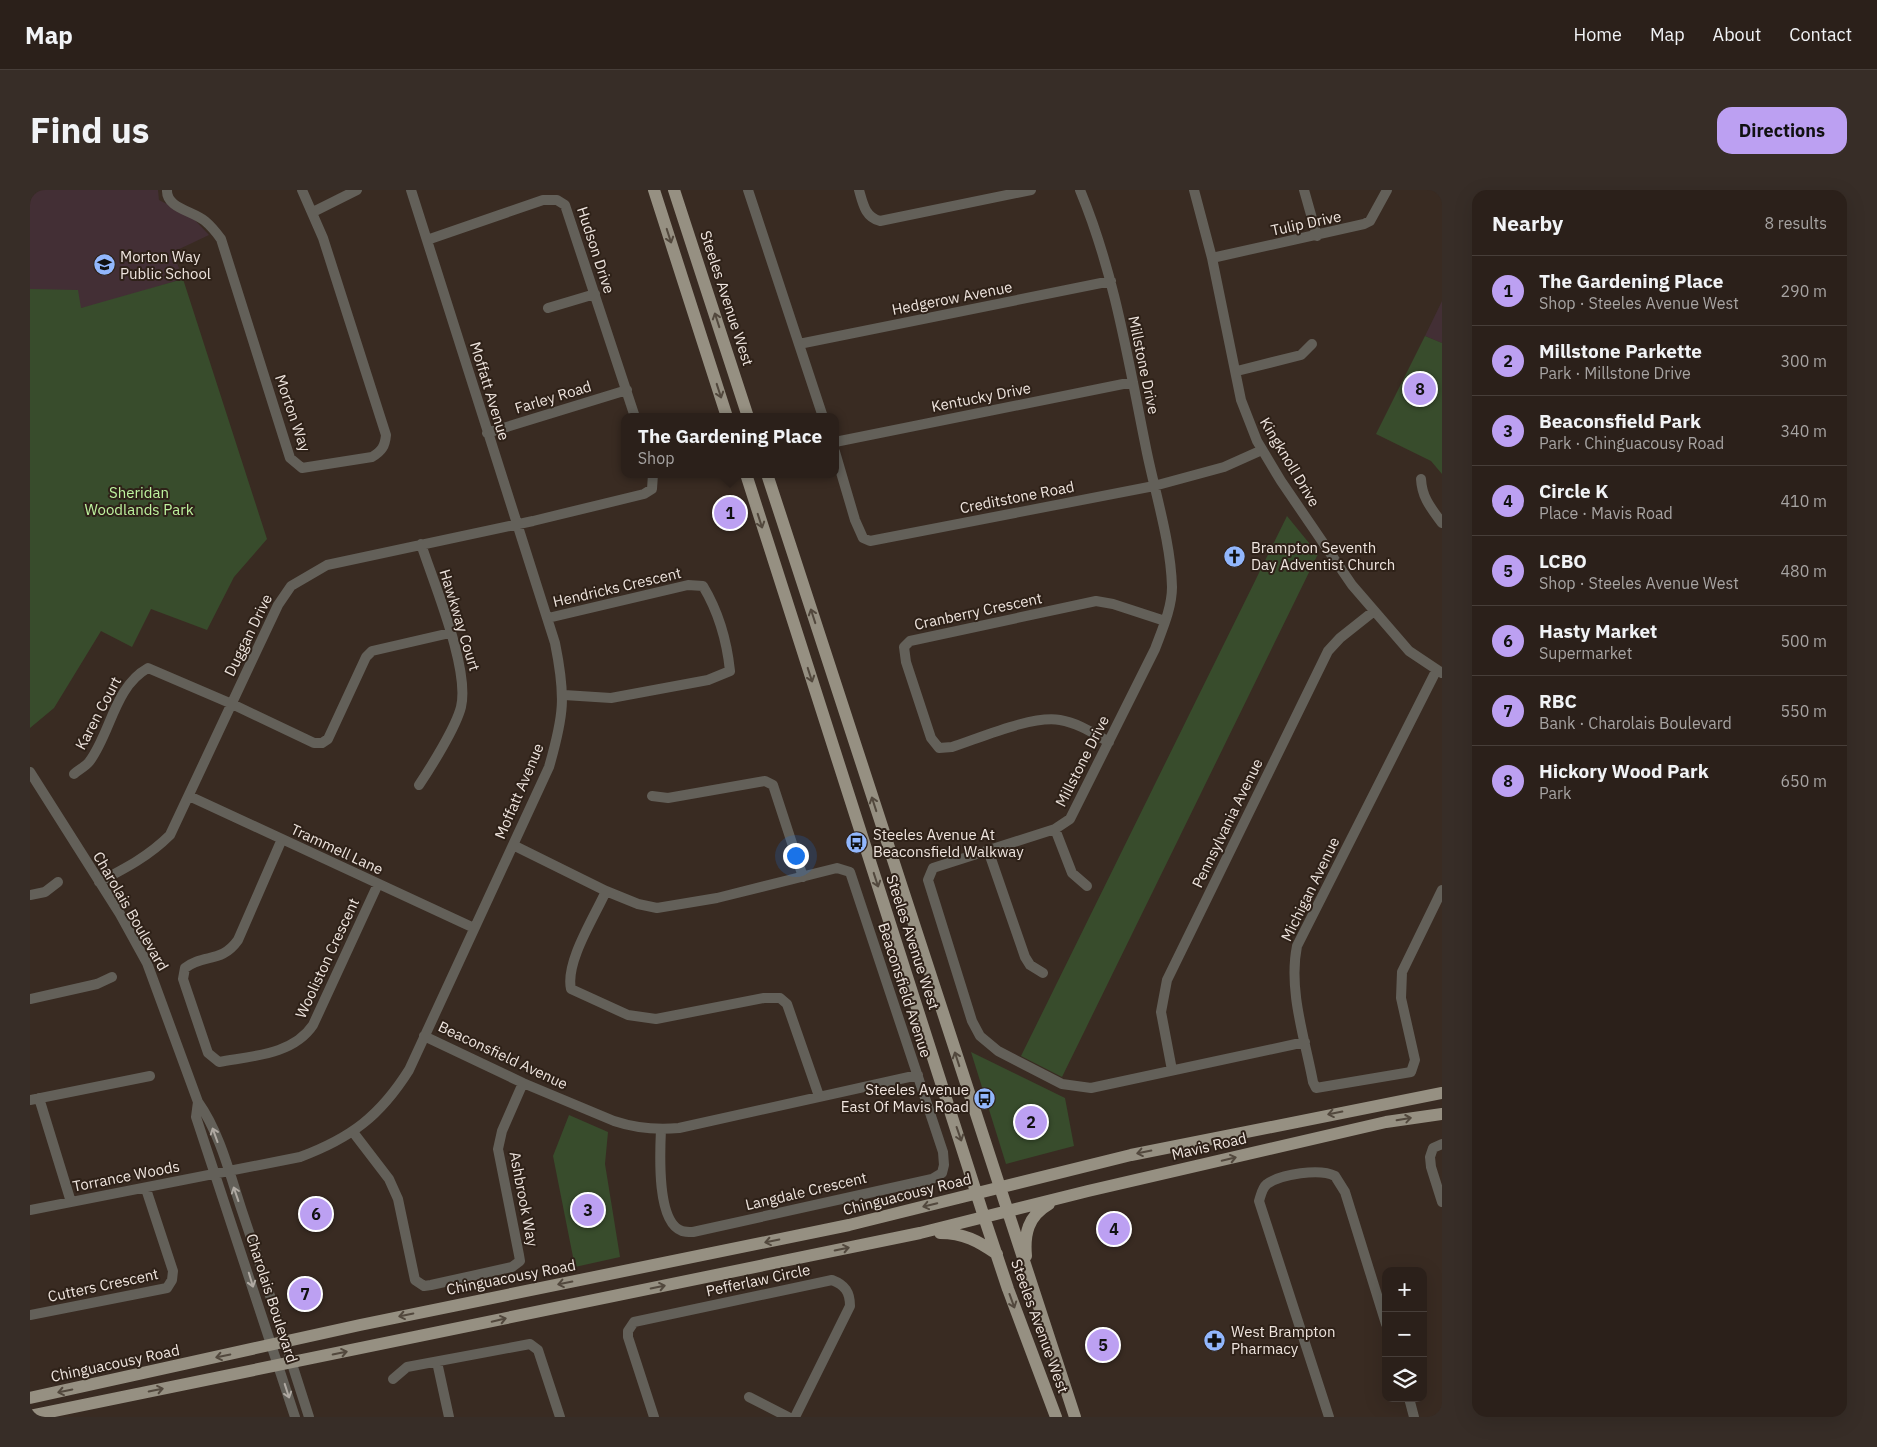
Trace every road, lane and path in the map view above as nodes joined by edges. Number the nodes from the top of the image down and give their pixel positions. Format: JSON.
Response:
{"nodes":[{"id":1,"x":167,"y":190,"type":"edge"},
{"id":2,"x":302,"y":190,"type":"edge"},
{"id":3,"x":356,"y":190,"type":"edge"},
{"id":4,"x":411,"y":190,"type":"edge"},
{"id":5,"x":654,"y":190,"type":"edge"},
{"id":6,"x":674,"y":190,"type":"edge"},
{"id":7,"x":748,"y":190,"type":"edge"},
{"id":8,"x":859,"y":190,"type":"edge"},
{"id":9,"x":1031,"y":190,"type":"edge"},
{"id":10,"x":1080,"y":190,"type":"edge"},
{"id":11,"x":1194,"y":190,"type":"edge"},
{"id":12,"x":1304,"y":190,"type":"edge"},
{"id":13,"x":1387,"y":190,"type":"edge"},
{"id":14,"x":313,"y":212,"type":"junction"},
{"id":15,"x":1317,"y":236,"type":"junction"},
{"id":16,"x":426,"y":240,"type":"junction"},
{"id":17,"x":1212,"y":258,"type":"junction"},
{"id":18,"x":1111,"y":281,"type":"junction"},
{"id":19,"x":595,"y":294,"type":"junction"},
{"id":20,"x":548,"y":308,"type":"dead end"},
{"id":21,"x":799,"y":344,"type":"junction"},
{"id":22,"x":1312,"y":344,"type":"dead end"},
{"id":23,"x":1236,"y":371,"type":"junction"},
{"id":24,"x":1133,"y":382,"type":"junction"},
{"id":25,"x":627,"y":390,"type":"junction"},
{"id":26,"x":634,"y":413,"type":"edge"},
{"id":27,"x":726,"y":413,"type":"edge"},
{"id":28,"x":747,"y":413,"type":"edge"},
{"id":29,"x":822,"y":413,"type":"edge"},
{"id":30,"x":487,"y":433,"type":"junction"},
{"id":31,"x":839,"y":441,"type":"edge"},
{"id":32,"x":1262,"y":450,"type":"junction"},
{"id":33,"x":839,"y":465,"type":"edge"},
{"id":34,"x":652,"y":478,"type":"edge"},
{"id":35,"x":747,"y":478,"type":"edge"},
{"id":36,"x":768,"y":478,"type":"edge"},
{"id":37,"x":1421,"y":479,"type":"dead end"},
{"id":38,"x":1154,"y":486,"type":"junction"},
{"id":39,"x":1442,"y":523,"type":"edge"},
{"id":40,"x":516,"y":524,"type":"junction"},
{"id":41,"x":421,"y":544,"type":"junction"},
{"id":42,"x":1374,"y":611,"type":"junction"},
{"id":43,"x":548,"y":618,"type":"junction"},
{"id":44,"x":1165,"y":621,"type":"junction"},
{"id":45,"x":450,"y":633,"type":"junction"},
{"id":46,"x":1439,"y":672,"type":"edge"},
{"id":47,"x":564,"y":695,"type":"junction"},
{"id":48,"x":232,"y":704,"type":"junction"},
{"id":49,"x":1109,"y":742,"type":"junction"},
{"id":50,"x":74,"y":774,"type":"dead end"},
{"id":51,"x":31,"y":775,"type":"edge"},
{"id":52,"x":419,"y":785,"type":"dead end"},
{"id":53,"x":188,"y":796,"type":"junction"},
{"id":54,"x":652,"y":796,"type":"dead end"},
{"id":55,"x":1055,"y":828,"type":"junction"},
{"id":56,"x":282,"y":839,"type":"junction"},
{"id":57,"x":513,"y":846,"type":"junction"},
{"id":58,"x":988,"y":850,"type":"junction"},
{"id":59,"x":803,"y":877,"type":"junction"},
{"id":60,"x":58,"y":882,"type":"dead end"},
{"id":61,"x":99,"y":882,"type":"junction"},
{"id":62,"x":378,"y":884,"type":"junction"},
{"id":63,"x":1087,"y":886,"type":"dead end"},
{"id":64,"x":1442,"y":890,"type":"edge"},
{"id":65,"x":606,"y":891,"type":"junction"},
{"id":66,"x":30,"y":895,"type":"edge"},
{"id":67,"x":474,"y":928,"type":"junction"},
{"id":68,"x":1043,"y":973,"type":"dead end"},
{"id":69,"x":112,"y":977,"type":"dead end"},
{"id":70,"x":30,"y":999,"type":"edge"},
{"id":71,"x":424,"y":1036,"type":"junction"},
{"id":72,"x":1305,"y":1042,"type":"junction"},
{"id":73,"x":1172,"y":1070,"type":"junction"},
{"id":74,"x":150,"y":1076,"type":"dead end"},
{"id":75,"x":918,"y":1076,"type":"junction"},
{"id":76,"x":523,"y":1082,"type":"junction"},
{"id":77,"x":1442,"y":1093,"type":"edge"},
{"id":78,"x":819,"y":1096,"type":"junction"},
{"id":79,"x":35,"y":1099,"type":"edge"},
{"id":80,"x":198,"y":1102,"type":"junction"},
{"id":81,"x":1382,"y":1104,"type":"junction"},
{"id":82,"x":1442,"y":1114,"type":"edge"},
{"id":83,"x":1386,"y":1122,"type":"junction"},
{"id":84,"x":661,"y":1129,"type":"junction"},
{"id":85,"x":353,"y":1132,"type":"junction"},
{"id":86,"x":1442,"y":1144,"type":"edge"},
{"id":87,"x":228,"y":1170,"type":"junction"},
{"id":88,"x":214,"y":1174,"type":"junction"},
{"id":89,"x":999,"y":1188,"type":"junction"},
{"id":90,"x":146,"y":1189,"type":"junction"},
{"id":91,"x":978,"y":1194,"type":"junction"},
{"id":92,"x":1058,"y":1198,"type":"junction"},
{"id":93,"x":71,"y":1202,"type":"junction"},
{"id":94,"x":1442,"y":1202,"type":"edge"},
{"id":95,"x":30,"y":1210,"type":"edge"},
{"id":96,"x":1006,"y":1211,"type":"junction"},
{"id":97,"x":984,"y":1217,"type":"junction"},
{"id":98,"x":920,"y":1233,"type":"junction"},
{"id":99,"x":997,"y":1254,"type":"junction"},
{"id":100,"x":1027,"y":1274,"type":"junction"},
{"id":101,"x":1382,"y":1312,"type":"edge"},
{"id":102,"x":30,"y":1315,"type":"edge"},
{"id":103,"x":286,"y":1342,"type":"junction"},
{"id":104,"x":271,"y":1346,"type":"junction"},
{"id":105,"x":437,"y":1362,"type":"junction"},
{"id":106,"x":292,"y":1363,"type":"junction"},
{"id":107,"x":278,"y":1366,"type":"junction"},
{"id":108,"x":392,"y":1379,"type":"dead end"},
{"id":109,"x":749,"y":1397,"type":"dead end"},
{"id":110,"x":30,"y":1398,"type":"edge"},
{"id":111,"x":1410,"y":1402,"type":"edge"},
{"id":112,"x":30,"y":1416,"type":"edge"},
{"id":113,"x":295,"y":1417,"type":"edge"},
{"id":114,"x":309,"y":1417,"type":"edge"},
{"id":115,"x":449,"y":1417,"type":"edge"},
{"id":116,"x":560,"y":1417,"type":"edge"},
{"id":117,"x":654,"y":1417,"type":"edge"},
{"id":118,"x":788,"y":1417,"type":"edge"},
{"id":119,"x":795,"y":1417,"type":"edge"},
{"id":120,"x":1056,"y":1417,"type":"edge"},
{"id":121,"x":1075,"y":1417,"type":"edge"},
{"id":122,"x":1329,"y":1417,"type":"edge"},
{"id":123,"x":1414,"y":1417,"type":"edge"}],
"edges":[{"from":1,"to":14,"type":"street","name":"Morton Way"},
{"from":2,"to":14,"type":"street","name":"Morton Way"},
{"from":3,"to":14,"type":"street"},
{"from":4,"to":16,"type":"street","name":"Moffatt Avenue"},
{"from":5,"to":27,"type":"main road","one_way":true},
{"from":28,"to":6,"type":"main road","name":"Steeles Avenue West","one_way":true},
{"from":7,"to":21,"type":"street"},
{"from":8,"to":9,"type":"street"},
{"from":10,"to":18,"type":"street","name":"Millstone Drive"},
{"from":11,"to":17,"type":"street","name":"Kingknoll Drive"},
{"from":12,"to":15,"type":"street"},
{"from":13,"to":15,"type":"street","name":"Tulip Drive"},
{"from":15,"to":17,"type":"street","name":"Tulip Drive"},
{"from":16,"to":19,"type":"street","name":"Hudson Drive"},
{"from":16,"to":30,"type":"street","name":"Moffatt Avenue"},
{"from":17,"to":23,"type":"street","name":"Kingknoll Drive"},
{"from":18,"to":21,"type":"street","name":"Hedgerow Avenue"},
{"from":18,"to":24,"type":"street","name":"Millstone Drive"},
{"from":19,"to":20,"type":"street"},
{"from":19,"to":25,"type":"street","name":"Hudson Drive"},
{"from":21,"to":29,"type":"street"},
{"from":22,"to":23,"type":"street"},
{"from":23,"to":32,"type":"street","name":"Kingknoll Drive"},
{"from":24,"to":31,"type":"street","name":"Kentucky Drive"},
{"from":24,"to":38,"type":"street","name":"Millstone Drive"},
{"from":25,"to":26,"type":"street","name":"Hudson Drive"},
{"from":25,"to":30,"type":"street","name":"Farley Road"},
{"from":30,"to":40,"type":"street","name":"Moffatt Avenue"},
{"from":32,"to":38,"type":"street","name":"Creditstone Road"},
{"from":32,"to":42,"type":"street","name":"Kingknoll Drive"},
{"from":33,"to":38,"type":"street","name":"Creditstone Road"},
{"from":34,"to":40,"type":"street"},
{"from":35,"to":91,"type":"main road","name":"Steeles Avenue West","one_way":true},
{"from":89,"to":36,"type":"main road","name":"Steeles Avenue West","one_way":true},
{"from":37,"to":39,"type":"street"},
{"from":38,"to":44,"type":"street","name":"Millstone Drive"},
{"from":40,"to":41,"type":"street","name":"Duggan Drive"},
{"from":40,"to":43,"type":"street","name":"Moffatt Avenue"},
{"from":41,"to":45,"type":"street","name":"Hawkway Court"},
{"from":41,"to":48,"type":"street","name":"Duggan Drive"},
{"from":42,"to":46,"type":"street","name":"Kingknoll Drive"},
{"from":42,"to":73,"type":"street","name":"Pennsylvania Avenue"},
{"from":43,"to":47,"type":"street","name":"Moffatt Avenue"},
{"from":43,"to":47,"type":"street","name":"Hendricks Crescent"},
{"from":44,"to":49,"type":"street","name":"Millstone Drive"},
{"from":44,"to":49,"type":"street","name":"Cranberry Crescent"},
{"from":45,"to":48,"type":"street"},
{"from":45,"to":52,"type":"street","name":"Hawkway Court"},
{"from":46,"to":72,"type":"street","name":"Michigan Avenue"},
{"from":47,"to":57,"type":"street","name":"Moffatt Avenue"},
{"from":48,"to":50,"type":"street","name":"Karen Court"},
{"from":48,"to":53,"type":"street","name":"Duggan Drive"},
{"from":49,"to":55,"type":"street","name":"Millstone Drive"},
{"from":51,"to":61,"type":"street","name":"Charolais Boulevard"},
{"from":53,"to":56,"type":"street","name":"Trammell Lane"},
{"from":53,"to":61,"type":"street","name":"Duggan Drive"},
{"from":54,"to":59,"type":"street"},
{"from":55,"to":58,"type":"street","name":"Millstone Drive"},
{"from":55,"to":63,"type":"street"},
{"from":56,"to":62,"type":"street","name":"Trammell Lane"},
{"from":56,"to":62,"type":"street","name":"Wooliston Crescent"},
{"from":57,"to":65,"type":"street","name":"Beaconsfield Avenue"},
{"from":57,"to":67,"type":"street","name":"Moffatt Avenue"},
{"from":58,"to":68,"type":"street"},
{"from":58,"to":73,"type":"street","name":"Millstone Drive"},
{"from":59,"to":65,"type":"street","name":"Beaconsfield Avenue"},
{"from":59,"to":75,"type":"street","name":"Beaconsfield Avenue"},
{"from":60,"to":66,"type":"street"},
{"from":61,"to":80,"type":"street","name":"Charolais Boulevard"},
{"from":62,"to":67,"type":"street","name":"Trammell Lane"},
{"from":64,"to":72,"type":"street","name":"Michigan Avenue"},
{"from":65,"to":78,"type":"street"},
{"from":67,"to":71,"type":"street","name":"Moffatt Avenue"},
{"from":69,"to":70,"type":"street"},
{"from":71,"to":76,"type":"street","name":"Beaconsfield Avenue"},
{"from":71,"to":85,"type":"street","name":"Moffatt Avenue"},
{"from":72,"to":73,"type":"street","name":"Millstone Drive"},
{"from":74,"to":79,"type":"street"},
{"from":75,"to":78,"type":"street","name":"Beaconsfield Avenue"},
{"from":75,"to":84,"type":"street","name":"Langdale Crescent"},
{"from":76,"to":84,"type":"street","name":"Beaconsfield Avenue"},
{"from":76,"to":85,"type":"street","name":"Ashbrook Way"},
{"from":77,"to":81,"type":"main road","name":"Mavis Road"},
{"from":78,"to":84,"type":"street","name":"Beaconsfield Avenue"},
{"from":79,"to":93,"type":"street"},
{"from":87,"to":80,"type":"street","name":"Charolais Boulevard","one_way":true},
{"from":80,"to":88,"type":"street","name":"Charolais Boulevard"},
{"from":81,"to":83,"type":"main road"},
{"from":81,"to":89,"type":"main road","name":"Mavis Road","one_way":true},
{"from":83,"to":82,"type":"main road","name":"Mavis Road","one_way":true},
{"from":92,"to":83,"type":"main road","name":"Mavis Road","one_way":true},
{"from":85,"to":87,"type":"street","name":"Moffatt Avenue"},
{"from":86,"to":94,"type":"street"},
{"from":87,"to":88,"type":"street","name":"Torrance Woods"},
{"from":103,"to":87,"type":"street","name":"Charolais Boulevard","one_way":true},
{"from":88,"to":90,"type":"street","name":"Torrance Woods"},
{"from":88,"to":104,"type":"street","name":"Charolais Boulevard","one_way":true},
{"from":89,"to":91,"type":"main road","name":"Chinguacousy Road"},
{"from":89,"to":96,"type":"main road","name":"Steeles Avenue West"},
{"from":90,"to":93,"type":"street","name":"Torrance Woods"},
{"from":90,"to":102,"type":"street","name":"Cutters Crescent"},
{"from":91,"to":97,"type":"main road","name":"Steeles Avenue West"},
{"from":91,"to":103,"type":"main road","name":"Chinguacousy Road","one_way":true},
{"from":92,"to":96,"type":"main road","name":"Mavis Road"},
{"from":92,"to":100,"type":"main road"},
{"from":93,"to":95,"type":"street","name":"Torrance Woods"},
{"from":96,"to":97,"type":"main road","name":"Mavis Road"},
{"from":96,"to":100,"type":"main road","name":"Steeles Avenue West"},
{"from":97,"to":98,"type":"main road"},
{"from":97,"to":99,"type":"main road","name":"Steeles Avenue West"},
{"from":98,"to":99,"type":"main road"},
{"from":106,"to":98,"type":"main road","one_way":true},
{"from":99,"to":120,"type":"main road","name":"Steeles Avenue West","one_way":true},
{"from":100,"to":121,"type":"main road","name":"Steeles Avenue West"},
{"from":101,"to":122,"type":"street"},
{"from":103,"to":104,"type":"main road","name":"Chinguacousy Road"},
{"from":103,"to":106,"type":"street","name":"Charolais Boulevard"},
{"from":104,"to":107,"type":"street","name":"Charolais Boulevard"},
{"from":104,"to":110,"type":"main road","name":"Chinguacousy Road","one_way":true},
{"from":105,"to":108,"type":"street"},
{"from":105,"to":115,"type":"street"},
{"from":105,"to":116,"type":"street"},
{"from":106,"to":107,"type":"main road"},
{"from":106,"to":114,"type":"street","name":"Charolais Boulevard"},
{"from":112,"to":107,"type":"main road","one_way":true},
{"from":107,"to":113,"type":"street","name":"Charolais Boulevard","one_way":true},
{"from":109,"to":118,"type":"street"},
{"from":111,"to":123,"type":"street"},
{"from":117,"to":119,"type":"street","name":"Pefferlaw Circle"}]}
